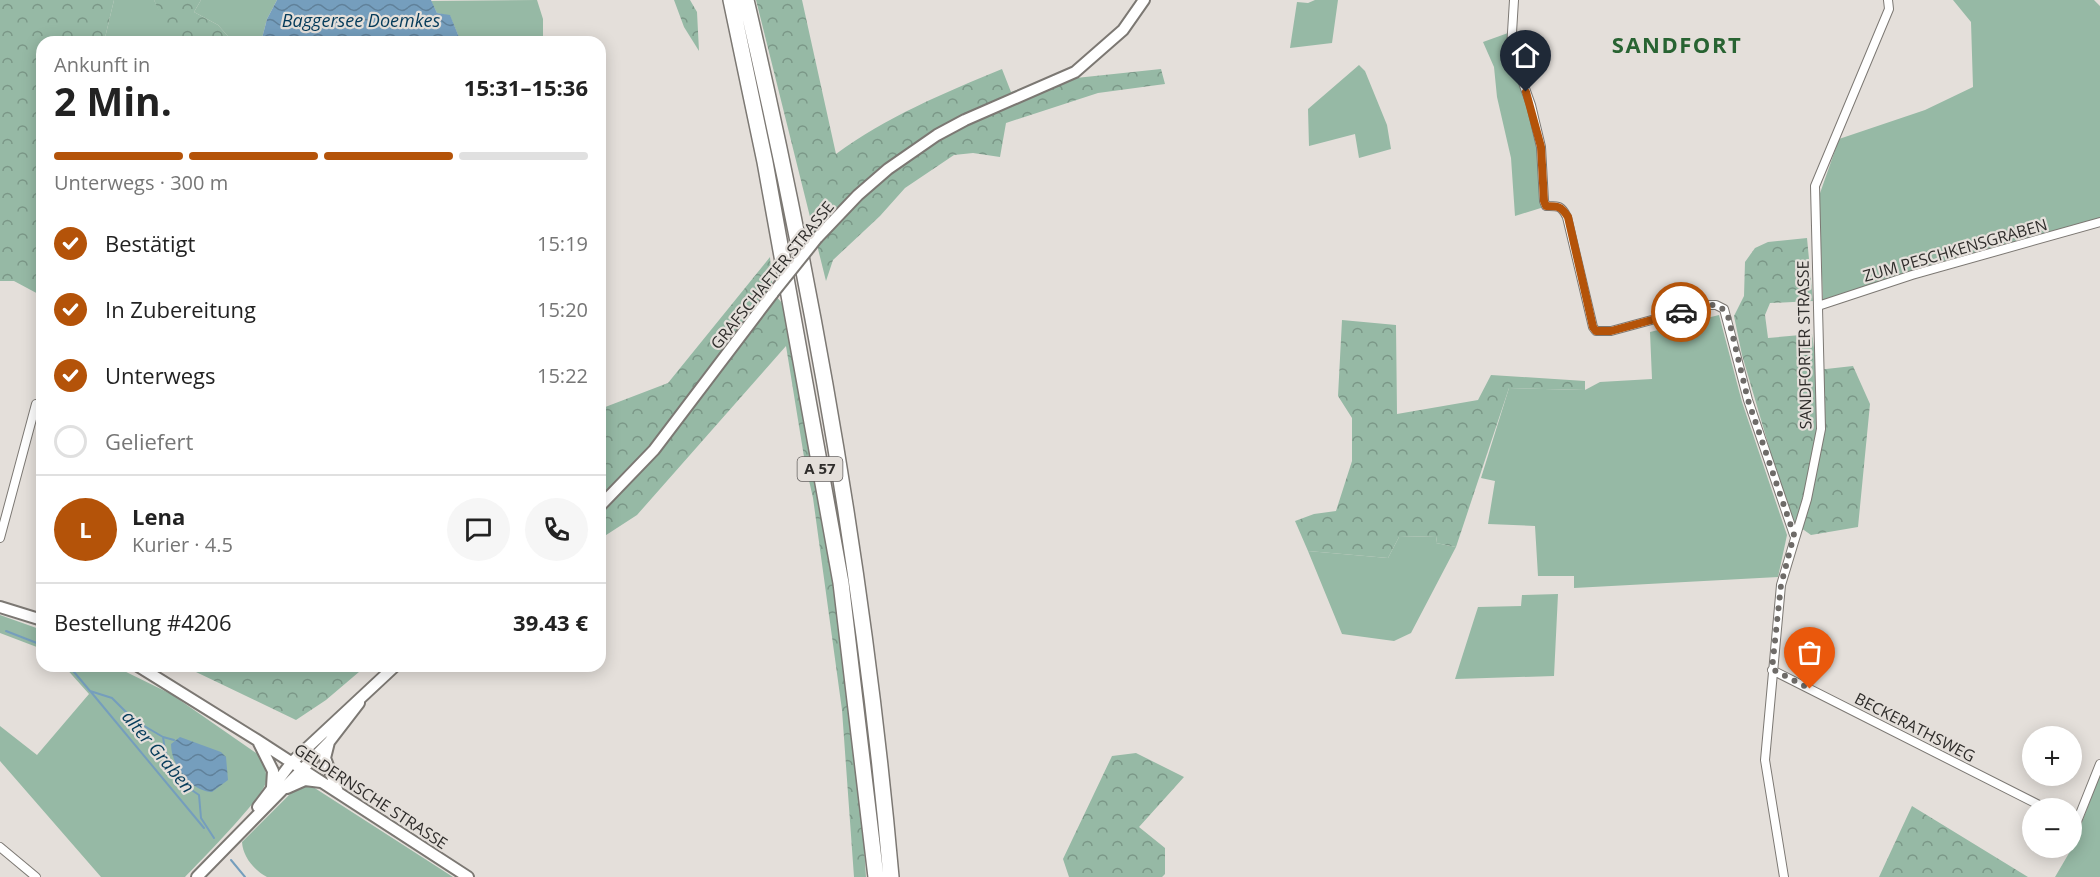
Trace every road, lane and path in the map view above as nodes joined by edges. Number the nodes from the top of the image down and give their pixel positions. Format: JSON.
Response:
{"nodes":[{"id":1,"x":731,"y":0,"type":"edge"},
{"id":2,"x":746,"y":0,"type":"edge"},
{"id":3,"x":1144,"y":0,"type":"edge"},
{"id":4,"x":1514,"y":0,"type":"edge"},
{"id":5,"x":1888,"y":0,"type":"edge"},
{"id":6,"x":2100,"y":222,"type":"edge"},
{"id":7,"x":1818,"y":306,"type":"junction"},
{"id":8,"x":36,"y":404,"type":"dead end"},
{"id":9,"x":606,"y":500,"type":"edge"},
{"id":10,"x":0,"y":501,"type":"edge"},
{"id":11,"x":9,"y":508,"type":"junction"},
{"id":12,"x":1794,"y":535,"type":"junction"},
{"id":13,"x":0,"y":538,"type":"edge"},
{"id":14,"x":0,"y":607,"type":"edge"},
{"id":15,"x":36,"y":618,"type":"edge"},
{"id":16,"x":1772,"y":669,"type":"junction"},
{"id":17,"x":148,"y":672,"type":"edge"},
{"id":18,"x":389,"y":672,"type":"edge"},
{"id":19,"x":359,"y":703,"type":"junction"},
{"id":20,"x":257,"y":740,"type":"junction"},
{"id":21,"x":329,"y":742,"type":"junction"},
{"id":22,"x":2100,"y":764,"type":"edge"},
{"id":23,"x":297,"y":765,"type":"junction"},
{"id":24,"x":323,"y":782,"type":"junction"},
{"id":25,"x":276,"y":790,"type":"junction"},
{"id":26,"x":338,"y":792,"type":"junction"},
{"id":27,"x":2025,"y":798,"type":"edge"},
{"id":28,"x":2082,"y":809,"type":"edge"},
{"id":29,"x":0,"y":847,"type":"edge"},
{"id":30,"x":35,"y":877,"type":"edge"},
{"id":31,"x":197,"y":877,"type":"edge"},
{"id":32,"x":468,"y":877,"type":"edge"},
{"id":33,"x":876,"y":877,"type":"edge"},
{"id":34,"x":893,"y":877,"type":"edge"},
{"id":35,"x":1784,"y":877,"type":"edge"}],
"edges":[{"from":1,"to":33,"type":"highway","number":"A 57"},
{"from":2,"to":34,"type":"highway","number":"A 57"},
{"from":3,"to":9,"type":"street","name":"GRAFSCHAFTER STRASSE","bridge":true},
{"from":4,"to":12,"type":"street"},
{"from":5,"to":7,"type":"street","name":"SANDFORTER STRASSE"},
{"from":6,"to":7,"type":"street","name":"ZUM PESCHKENSGRABEN"},
{"from":7,"to":12,"type":"street","name":"SANDFORTER STRASSE"},
{"from":8,"to":11,"type":"street"},
{"from":10,"to":11,"type":"street"},
{"from":11,"to":13,"type":"street"},
{"from":12,"to":16,"type":"street","name":"SANDFORTER STRASSE"},
{"from":14,"to":15,"type":"street"},
{"from":16,"to":27,"type":"street","name":"BECKERATHSWEG"},
{"from":16,"to":35,"type":"street","name":"SANDFORTER STRASSE"},
{"from":17,"to":20,"type":"street","name":"GELDERNSCHE STRASSE"},
{"from":18,"to":19,"type":"street"},
{"from":19,"to":21,"type":"street"},
{"from":19,"to":23,"type":"street"},
{"from":20,"to":23,"type":"street","name":"GELDERNSCHE STRASSE"},
{"from":20,"to":25,"type":"street","name":"GELDERNSCHE STRASSE"},
{"from":21,"to":23,"type":"street"},
{"from":21,"to":26,"type":"street"},
{"from":22,"to":28,"type":"street"},
{"from":23,"to":24,"type":"street","name":"GELDERNSCHE STRASSE"},
{"from":23,"to":25,"type":"street"},
{"from":24,"to":25,"type":"street"},
{"from":24,"to":26,"type":"street","name":"GELDERNSCHE STRASSE"},
{"from":25,"to":31,"type":"street"},
{"from":26,"to":32,"type":"street","name":"GELDERNSCHE STRASSE"},
{"from":29,"to":30,"type":"street"}]}
